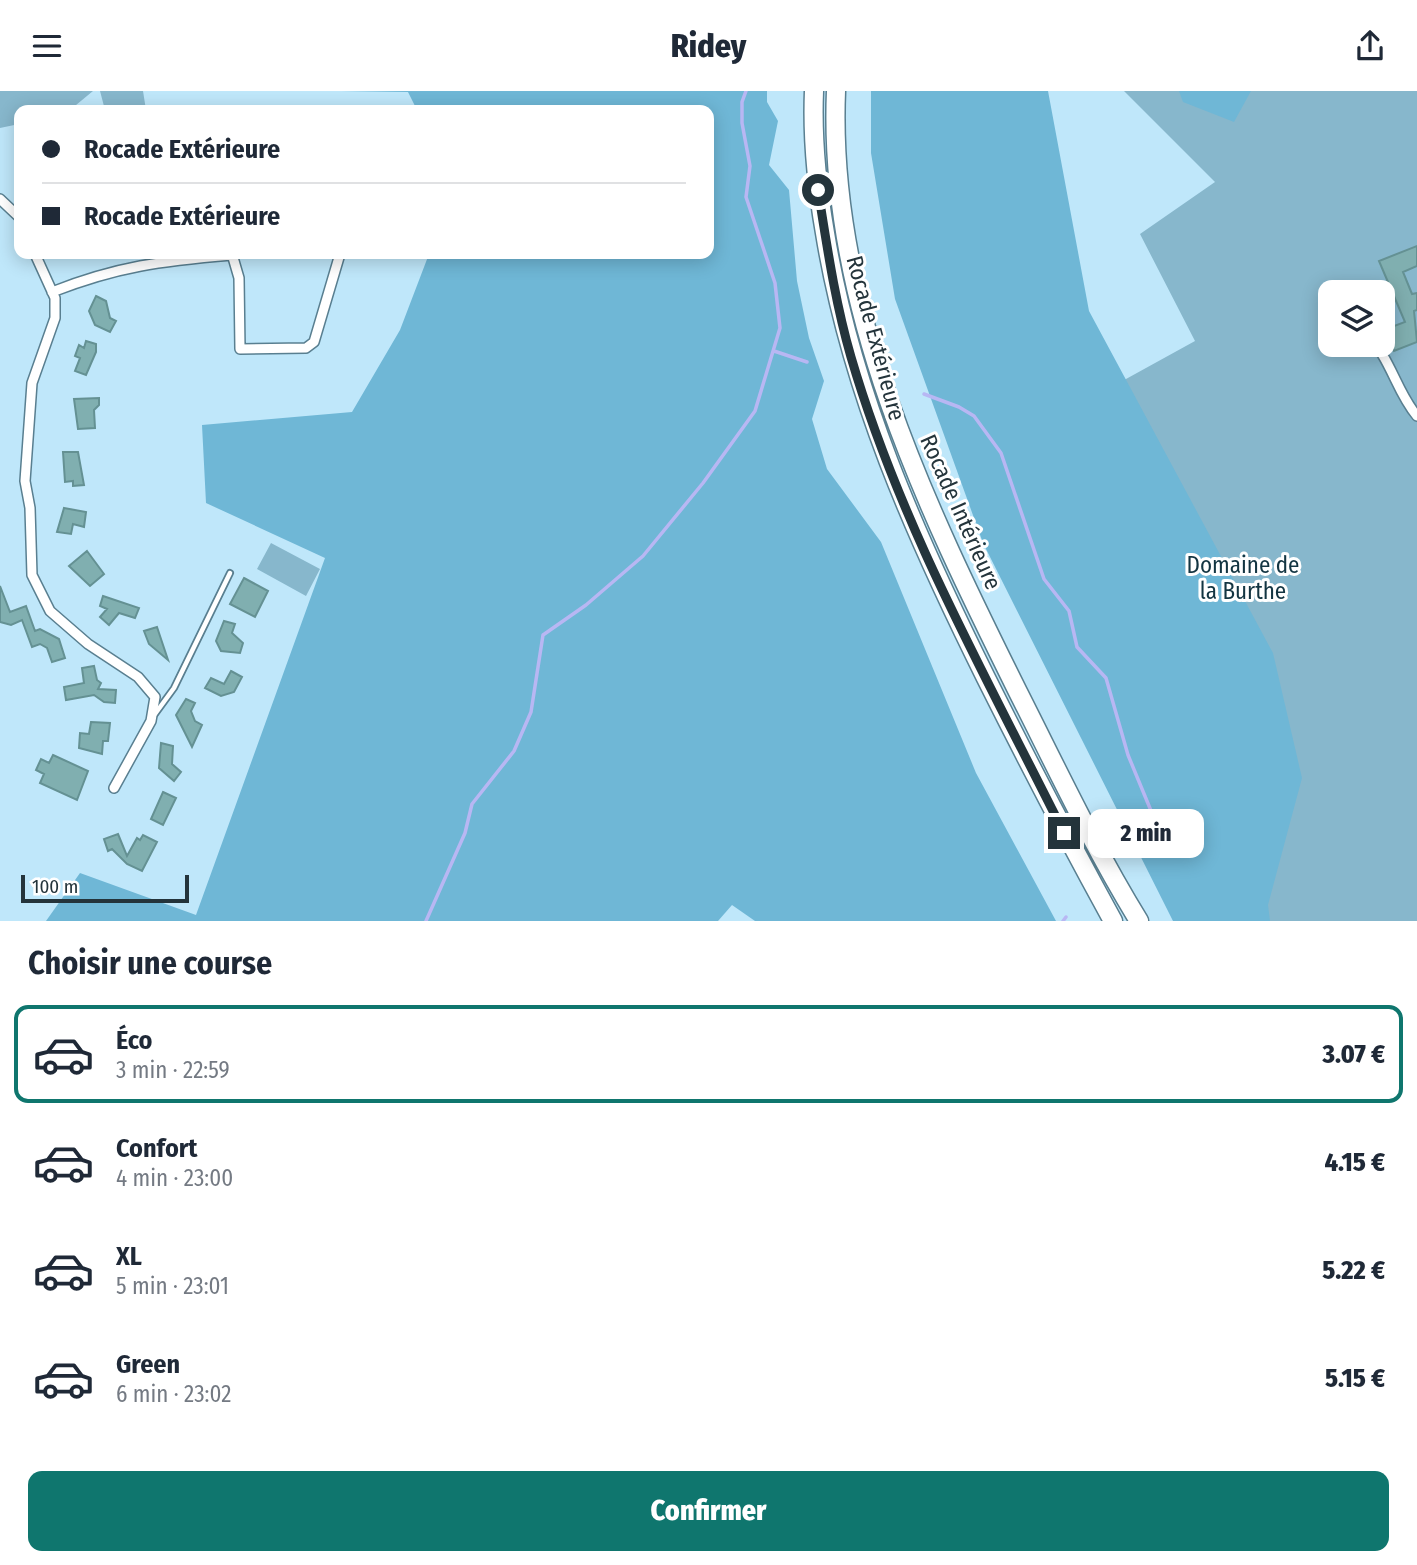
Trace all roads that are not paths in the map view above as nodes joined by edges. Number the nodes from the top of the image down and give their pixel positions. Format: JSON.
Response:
{"nodes":[{"id":1,"x":814,"y":91,"type":"edge"},
{"id":2,"x":836,"y":91,"type":"edge"},
{"id":3,"x":0,"y":199,"type":"edge"},
{"id":4,"x":14,"y":212,"type":"edge"},
{"id":5,"x":38,"y":259,"type":"edge"},
{"id":6,"x":186,"y":259,"type":"edge"},
{"id":7,"x":233,"y":259,"type":"edge"},
{"id":8,"x":339,"y":259,"type":"edge"},
{"id":9,"x":52,"y":292,"type":"junction"},
{"id":10,"x":1384,"y":357,"type":"edge"},
{"id":11,"x":1417,"y":416,"type":"edge"},
{"id":12,"x":230,"y":573,"type":"dead end"},
{"id":13,"x":150,"y":721,"type":"junction"},
{"id":14,"x":114,"y":787,"type":"dead end"},
{"id":15,"x":1113,"y":921,"type":"edge"},
{"id":16,"x":1139,"y":921,"type":"edge"}],
"edges":[{"from":1,"to":15,"type":"highway","name":"Rocade Extérieure"},
{"from":2,"to":16,"type":"highway","name":"Rocade Intérieure"},
{"from":3,"to":4,"type":"street"},
{"from":5,"to":9,"type":"street"},
{"from":6,"to":9,"type":"street"},
{"from":7,"to":8,"type":"street"},
{"from":9,"to":13,"type":"street"},
{"from":10,"to":11,"type":"street"},
{"from":12,"to":13,"type":"lane"},
{"from":13,"to":14,"type":"street"}]}
